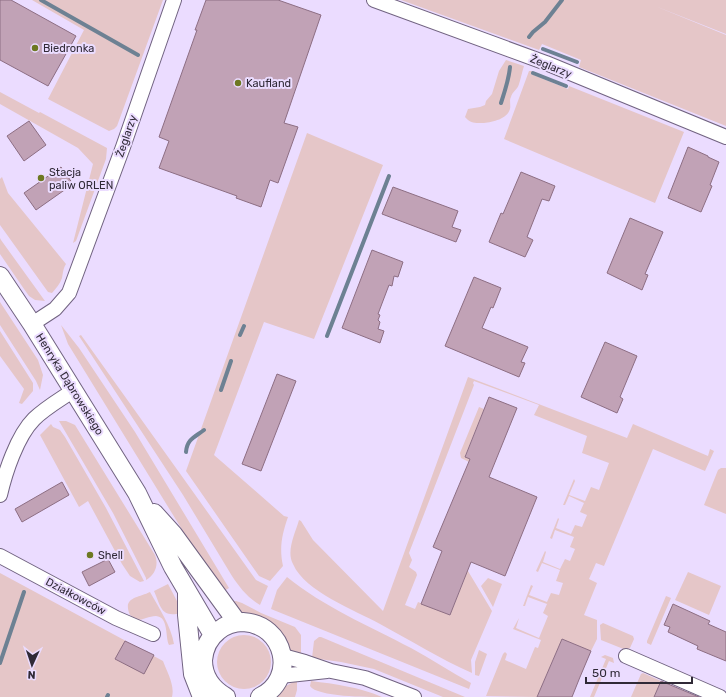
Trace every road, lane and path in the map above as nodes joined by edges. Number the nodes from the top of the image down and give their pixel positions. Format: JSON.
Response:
{"nodes":[{"id":1,"x":174,"y":0,"type":"edge"},
{"id":2,"x":374,"y":0,"type":"edge"},
{"id":3,"x":726,"y":137,"type":"edge"},
{"id":4,"x":0,"y":276,"type":"edge"},
{"id":5,"x":32,"y":324,"type":"junction"},
{"id":6,"x":74,"y":390,"type":"junction"},
{"id":7,"x":137,"y":493,"type":"junction"},
{"id":8,"x":0,"y":495,"type":"edge"},
{"id":9,"x":0,"y":556,"type":"edge"},
{"id":10,"x":187,"y":590,"type":"junction"},
{"id":11,"x":237,"y":622,"type":"junction"},
{"id":12,"x":152,"y":634,"type":"dead end"},
{"id":13,"x":213,"y":635,"type":"junction"},
{"id":14,"x":282,"y":656,"type":"junction"},
{"id":15,"x":626,"y":656,"type":"dead end"},
{"id":16,"x":331,"y":671,"type":"junction"},
{"id":17,"x":280,"y":676,"type":"junction"},
{"id":18,"x":702,"y":694,"type":"edge"},
{"id":19,"x":202,"y":697,"type":"edge"},
{"id":20,"x":226,"y":697,"type":"edge"},
{"id":21,"x":260,"y":697,"type":"edge"},
{"id":22,"x":414,"y":697,"type":"edge"},
{"id":23,"x":720,"y":697,"type":"edge"}],
"edges":[{"from":1,"to":5,"type":"street","name":"Żeglarzy"},
{"from":2,"to":3,"type":"street","name":"Żeglarzy"},
{"from":4,"to":5,"type":"main road","name":"Henryka Dąbrowskiego"},
{"from":5,"to":6,"type":"main road","name":"Henryka Dąbrowskiego"},
{"from":6,"to":7,"type":"main road","name":"Henryka Dąbrowskiego"},
{"from":6,"to":8,"type":"street"},
{"from":7,"to":10,"type":"main road","name":"Henryka Dąbrowskiego"},
{"from":7,"to":11,"type":"main road","name":"Henryka Dąbrowskiego"},
{"from":9,"to":12,"type":"street","name":"Działkowców"},
{"from":10,"to":13,"type":"main road","name":"Henryka Dąbrowskiego"},
{"from":10,"to":19,"type":"main road"},
{"from":11,"to":13,"type":"main road"},
{"from":11,"to":14,"type":"main road"},
{"from":13,"to":20,"type":"main road"},
{"from":14,"to":16,"type":"street"},
{"from":14,"to":17,"type":"main road"},
{"from":15,"to":18,"type":"street"},
{"from":16,"to":17,"type":"street"},
{"from":16,"to":22,"type":"street"},
{"from":17,"to":21,"type":"main road"},
{"from":18,"to":23,"type":"street"}]}
